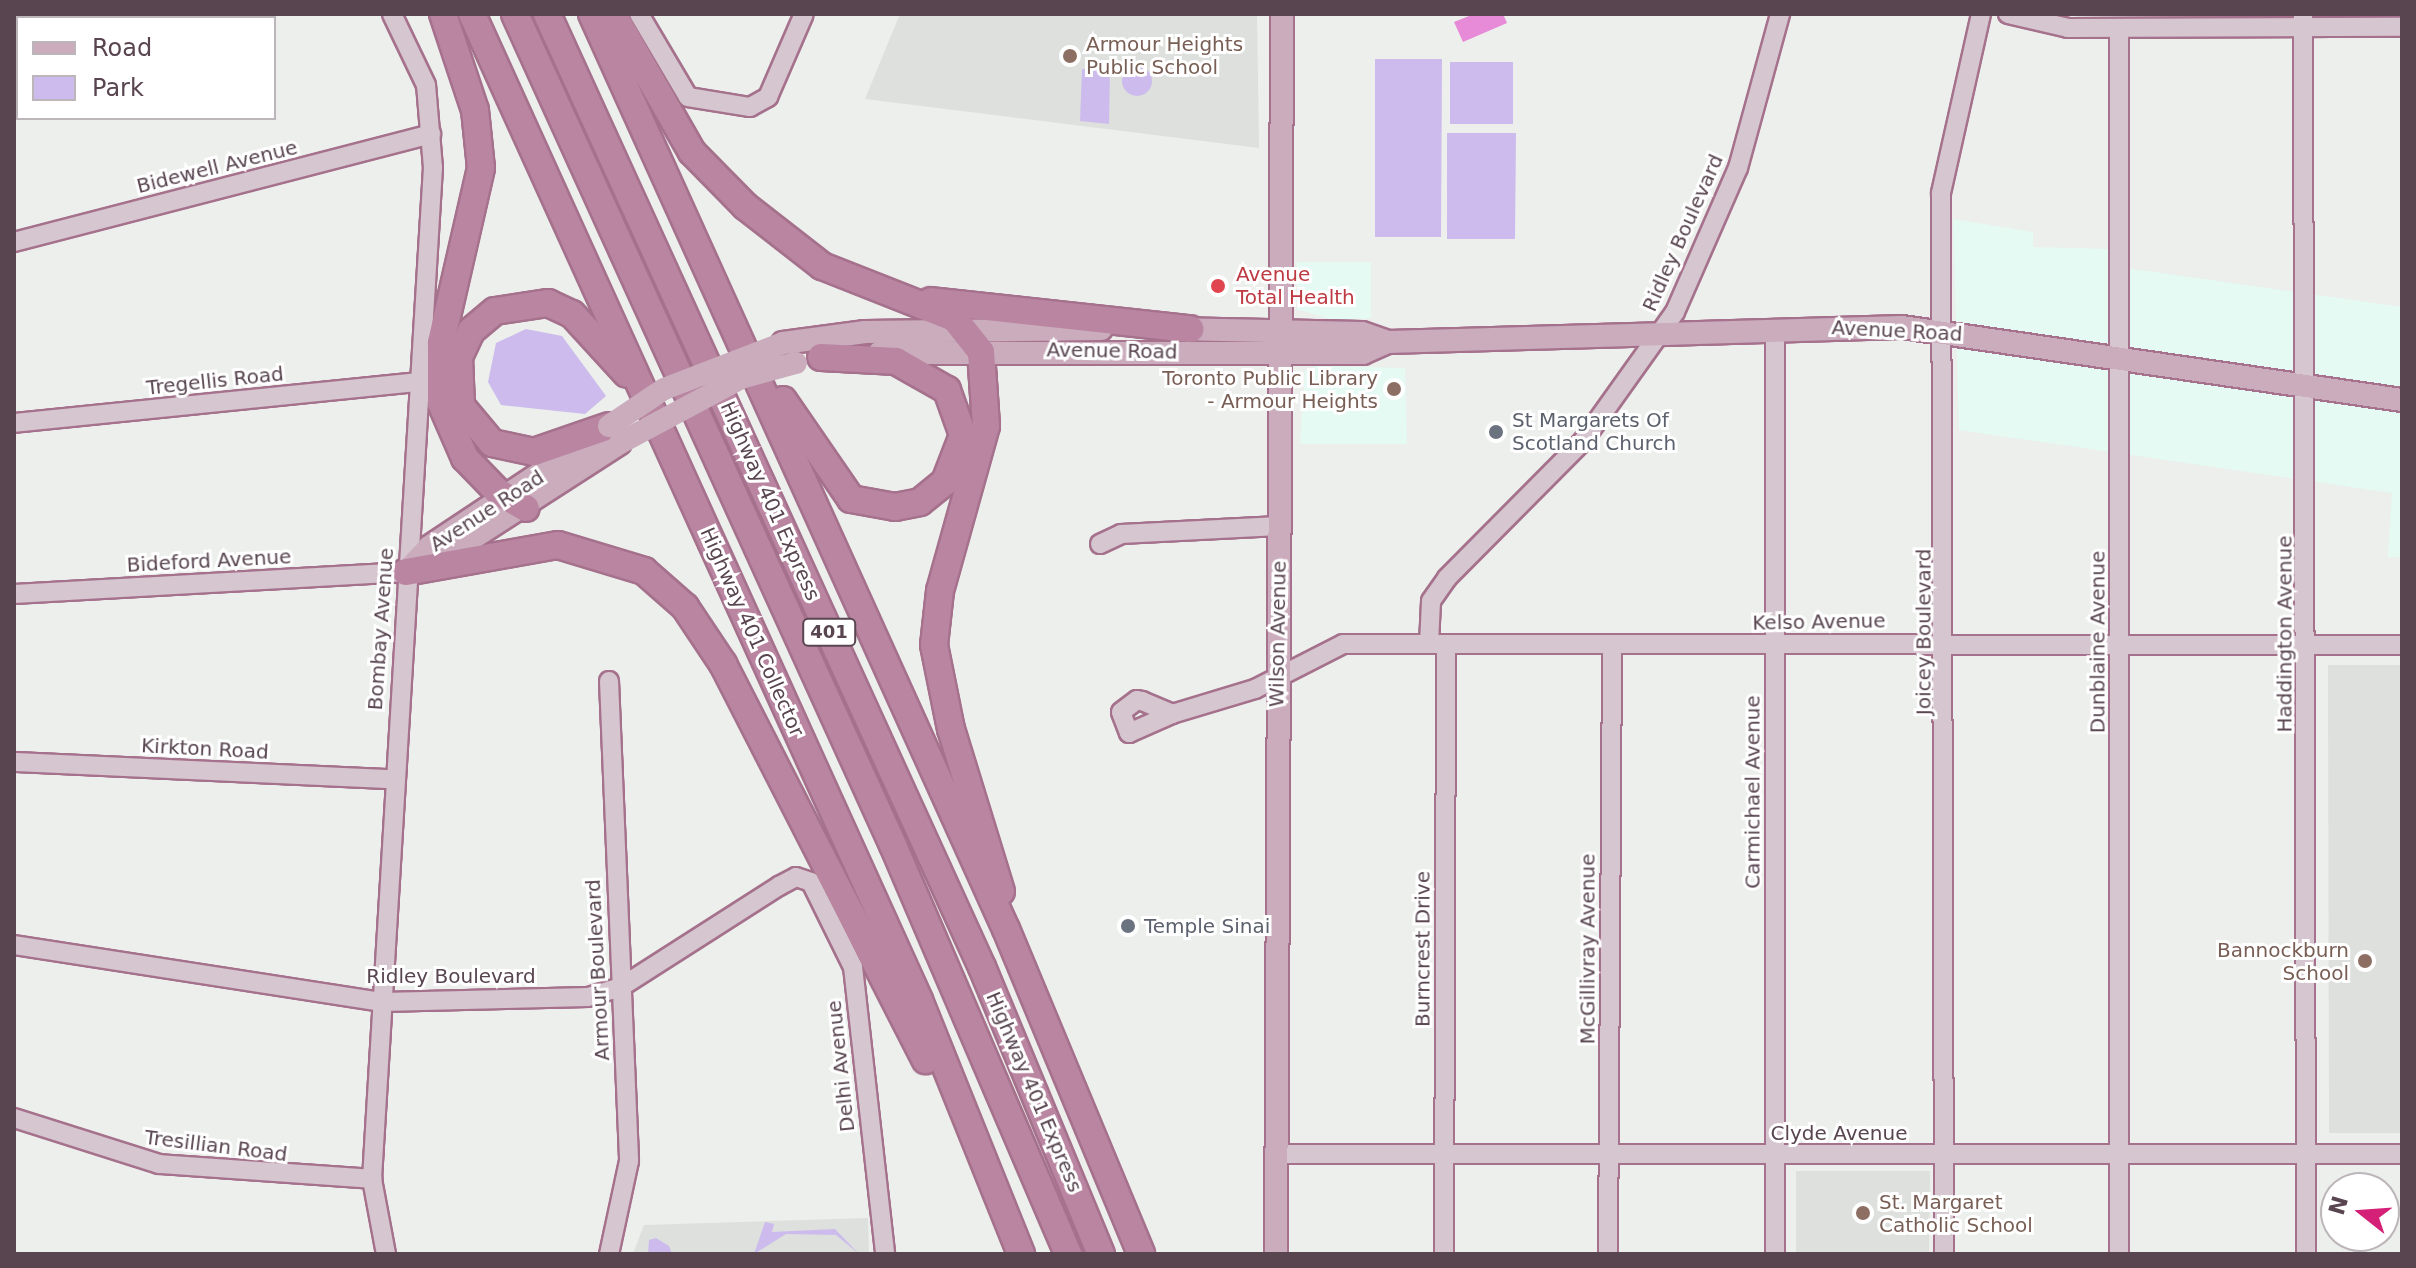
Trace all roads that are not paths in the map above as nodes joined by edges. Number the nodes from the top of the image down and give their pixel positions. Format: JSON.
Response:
{"nodes":[{"id":1,"x":392,"y":14,"type":"edge"},
{"id":2,"x":443,"y":14,"type":"edge"},
{"id":3,"x":472,"y":14,"type":"edge"},
{"id":4,"x":515,"y":14,"type":"edge"},
{"id":5,"x":547,"y":14,"type":"edge"},
{"id":6,"x":592,"y":14,"type":"edge"},
{"id":7,"x":613,"y":14,"type":"edge"},
{"id":8,"x":639,"y":14,"type":"edge"},
{"id":9,"x":804,"y":14,"type":"edge"},
{"id":10,"x":1282,"y":14,"type":"edge"},
{"id":11,"x":1780,"y":14,"type":"edge"},
{"id":12,"x":1981,"y":14,"type":"edge"},
{"id":13,"x":2008,"y":14,"type":"edge"},
{"id":14,"x":2303,"y":22,"type":"edge"},
{"id":15,"x":2402,"y":27,"type":"edge"},
{"id":16,"x":2119,"y":30,"type":"junction"},
{"id":17,"x":431,"y":134,"type":"junction"},
{"id":18,"x":14,"y":242,"type":"edge"},
{"id":19,"x":903,"y":298,"type":"junction"},
{"id":20,"x":1190,"y":329,"type":"junction"},
{"id":21,"x":1775,"y":329,"type":"junction"},
{"id":22,"x":1943,"y":330,"type":"junction"},
{"id":23,"x":1659,"y":337,"type":"junction"},
{"id":24,"x":974,"y":341,"type":"junction"},
{"id":25,"x":1282,"y":342,"type":"junction"},
{"id":26,"x":2121,"y":359,"type":"junction"},
{"id":27,"x":750,"y":360,"type":"junction"},
{"id":28,"x":809,"y":360,"type":"junction"},
{"id":29,"x":420,"y":382,"type":"junction"},
{"id":30,"x":2305,"y":386,"type":"junction"},
{"id":31,"x":2402,"y":400,"type":"edge"},
{"id":32,"x":14,"y":423,"type":"edge"},
{"id":33,"x":661,"y":429,"type":"junction"},
{"id":34,"x":614,"y":434,"type":"junction"},
{"id":35,"x":517,"y":504,"type":"junction"},
{"id":36,"x":1279,"y":526,"type":"junction"},
{"id":37,"x":1100,"y":544,"type":"dead end"},
{"id":38,"x":406,"y":572,"type":"junction"},
{"id":39,"x":14,"y":594,"type":"edge"},
{"id":40,"x":1946,"y":642,"type":"junction"},
{"id":41,"x":1438,"y":644,"type":"junction"},
{"id":42,"x":1776,"y":644,"type":"junction"},
{"id":43,"x":1612,"y":645,"type":"junction"},
{"id":44,"x":2120,"y":645,"type":"junction"},
{"id":45,"x":2402,"y":645,"type":"edge"},
{"id":46,"x":2308,"y":646,"type":"junction"},
{"id":47,"x":1276,"y":674,"type":"junction"},
{"id":48,"x":609,"y":681,"type":"dead end"},
{"id":49,"x":1172,"y":714,"type":"dead end"},
{"id":50,"x":14,"y":762,"type":"edge"},
{"id":51,"x":394,"y":779,"type":"junction"},
{"id":52,"x":811,"y":882,"type":"joint"},
{"id":53,"x":1002,"y":919,"type":"junction"},
{"id":54,"x":14,"y":945,"type":"edge"},
{"id":55,"x":621,"y":987,"type":"junction"},
{"id":56,"x":382,"y":1002,"type":"junction"},
{"id":57,"x":14,"y":1118,"type":"edge"},
{"id":58,"x":977,"y":1144,"type":"junction"},
{"id":59,"x":2305,"y":1151,"type":"junction"},
{"id":60,"x":2119,"y":1153,"type":"junction"},
{"id":61,"x":1277,"y":1154,"type":"junction"},
{"id":62,"x":1444,"y":1154,"type":"junction"},
{"id":63,"x":2402,"y":1154,"type":"edge"},
{"id":64,"x":1608,"y":1155,"type":"junction"},
{"id":65,"x":1773,"y":1155,"type":"junction"},
{"id":66,"x":1944,"y":1155,"type":"junction"},
{"id":67,"x":372,"y":1179,"type":"junction"},
{"id":68,"x":386,"y":1254,"type":"edge"},
{"id":69,"x":609,"y":1254,"type":"edge"},
{"id":70,"x":885,"y":1254,"type":"edge"},
{"id":71,"x":1021,"y":1254,"type":"edge"},
{"id":72,"x":1068,"y":1254,"type":"edge"},
{"id":73,"x":1101,"y":1254,"type":"edge"},
{"id":74,"x":1141,"y":1254,"type":"edge"},
{"id":75,"x":1276,"y":1254,"type":"edge"},
{"id":76,"x":1444,"y":1254,"type":"edge"},
{"id":77,"x":1608,"y":1254,"type":"edge"},
{"id":78,"x":1775,"y":1254,"type":"edge"},
{"id":79,"x":1944,"y":1254,"type":"edge"},
{"id":80,"x":2119,"y":1254,"type":"edge"},
{"id":81,"x":2306,"y":1254,"type":"edge"}],
"edges":[{"from":1,"to":17,"type":"street","name":"Bombay Avenue"},
{"from":2,"to":35,"type":"highway"},
{"from":3,"to":33,"type":"highway","name":"Highway 401 Collector"},
{"from":4,"to":72,"type":"highway","name":"Highway 401 Express","number":"401"},
{"from":5,"to":73,"type":"highway","name":"Highway 401 Express","number":"401"},
{"from":6,"to":27,"type":"highway","number":"401"},
{"from":7,"to":19,"type":"highway"},
{"from":8,"to":9,"type":"street"},
{"from":10,"to":25,"type":"main road","name":"Wilson Avenue"},
{"from":11,"to":23,"type":"street","name":"Ridley Boulevard"},
{"from":12,"to":22,"type":"street","name":"Joicey Boulevard"},
{"from":13,"to":16,"type":"street"},
{"from":14,"to":15,"type":"street"},
{"from":14,"to":16,"type":"street"},
{"from":14,"to":30,"type":"street","name":"Haddington Avenue"},
{"from":16,"to":26,"type":"street","name":"Dunblaine Avenue"},
{"from":17,"to":18,"type":"street","name":"Bidewell Avenue"},
{"from":17,"to":29,"type":"street","name":"Bombay Avenue"},
{"from":19,"to":20,"type":"highway"},
{"from":19,"to":24,"type":"highway"},
{"from":20,"to":24,"type":"main road","name":"Avenue Road"},
{"from":20,"to":25,"type":"main road","name":"Avenue Road"},
{"from":21,"to":22,"type":"main road","name":"Avenue Road"},
{"from":21,"to":23,"type":"main road","name":"Avenue Road"},
{"from":21,"to":42,"type":"street","name":"Carmichael Avenue"},
{"from":22,"to":26,"type":"main road","name":"Avenue Road"},
{"from":22,"to":40,"type":"street","name":"Joicey Boulevard"},
{"from":23,"to":25,"type":"main road","name":"Avenue Road"},
{"from":23,"to":41,"type":"street","name":"Ridley Boulevard"},
{"from":24,"to":25,"type":"main road","name":"Avenue Road"},
{"from":24,"to":28,"type":"main road","name":"Avenue Road"},
{"from":24,"to":34,"type":"main road","name":"Avenue Road","bridge":true},
{"from":24,"to":53,"type":"highway"},
{"from":25,"to":36,"type":"main road","name":"Wilson Avenue"},
{"from":26,"to":30,"type":"main road","name":"Avenue Road"},
{"from":26,"to":44,"type":"street","name":"Dunblaine Avenue"},
{"from":27,"to":28,"type":"highway"},
{"from":27,"to":53,"type":"highway","number":"401"},
{"from":28,"to":34,"type":"main road","name":"Avenue Road","bridge":true},
{"from":29,"to":32,"type":"street","name":"Tregellis Road"},
{"from":29,"to":38,"type":"street","name":"Bombay Avenue"},
{"from":30,"to":31,"type":"main road","name":"Avenue Road"},
{"from":30,"to":46,"type":"street","name":"Haddington Avenue"},
{"from":33,"to":34,"type":"highway"},
{"from":33,"to":58,"type":"highway","name":"Highway 401 Collector"},
{"from":34,"to":35,"type":"main road","name":"Avenue Road"},
{"from":35,"to":38,"type":"main road","name":"Avenue Road"},
{"from":36,"to":37,"type":"street"},
{"from":36,"to":47,"type":"main road","name":"Wilson Avenue"},
{"from":38,"to":39,"type":"street","name":"Bideford Avenue"},
{"from":38,"to":51,"type":"street","name":"Bombay Avenue"},
{"from":38,"to":58,"type":"highway"},
{"from":40,"to":42,"type":"street","name":"Kelso Avenue"},
{"from":40,"to":44,"type":"street","name":"Kelso Avenue"},
{"from":40,"to":66,"type":"street","name":"Joicey Boulevard"},
{"from":41,"to":43,"type":"street","name":"Kelso Avenue"},
{"from":41,"to":47,"type":"street"},
{"from":41,"to":62,"type":"street","name":"Burncrest Drive"},
{"from":42,"to":43,"type":"street","name":"Kelso Avenue"},
{"from":42,"to":65,"type":"street","name":"Carmichael Avenue"},
{"from":43,"to":64,"type":"street","name":"McGillivray Avenue"},
{"from":44,"to":46,"type":"street","name":"Kelso Avenue"},
{"from":44,"to":60,"type":"street","name":"Dunblaine Avenue"},
{"from":45,"to":46,"type":"street","name":"Kelso Avenue"},
{"from":46,"to":59,"type":"street","name":"Haddington Avenue"},
{"from":47,"to":49,"type":"street"},
{"from":47,"to":61,"type":"main road","name":"Wilson Avenue"},
{"from":48,"to":55,"type":"street","name":"Armour Boulevard"},
{"from":50,"to":51,"type":"street","name":"Kirkton Road"},
{"from":51,"to":56,"type":"street","name":"Bombay Avenue"},
{"from":52,"to":55,"type":"street","name":"Ridley Boulevard"},
{"from":52,"to":70,"type":"street","name":"Delhi Avenue"},
{"from":53,"to":74,"type":"highway","number":"401"},
{"from":54,"to":56,"type":"street","name":"Ridley Boulevard"},
{"from":55,"to":56,"type":"street","name":"Ridley Boulevard"},
{"from":55,"to":69,"type":"street","name":"Armour Boulevard"},
{"from":56,"to":67,"type":"street","name":"Bombay Avenue"},
{"from":57,"to":67,"type":"street","name":"Tresillian Road"},
{"from":58,"to":71,"type":"highway","name":"Highway 401 Collector"},
{"from":59,"to":60,"type":"street","name":"Clyde Avenue"},
{"from":59,"to":63,"type":"street","name":"Clyde Avenue"},
{"from":59,"to":81,"type":"street","name":"Haddington Avenue"},
{"from":60,"to":66,"type":"street","name":"Clyde Avenue"},
{"from":60,"to":80,"type":"street","name":"Dunblaine Avenue"},
{"from":61,"to":62,"type":"street","name":"Clyde Avenue"},
{"from":61,"to":75,"type":"main road","name":"Wilson Avenue"},
{"from":62,"to":64,"type":"street","name":"Clyde Avenue"},
{"from":62,"to":76,"type":"street","name":"Burncrest Drive"},
{"from":64,"to":65,"type":"street","name":"Clyde Avenue"},
{"from":64,"to":77,"type":"street","name":"McGillivray Avenue"},
{"from":65,"to":66,"type":"street","name":"Clyde Avenue"},
{"from":65,"to":78,"type":"street","name":"Carmichael Avenue"},
{"from":66,"to":79,"type":"street","name":"Joicey Boulevard"},
{"from":67,"to":68,"type":"street","name":"Bombay Avenue"}]}
